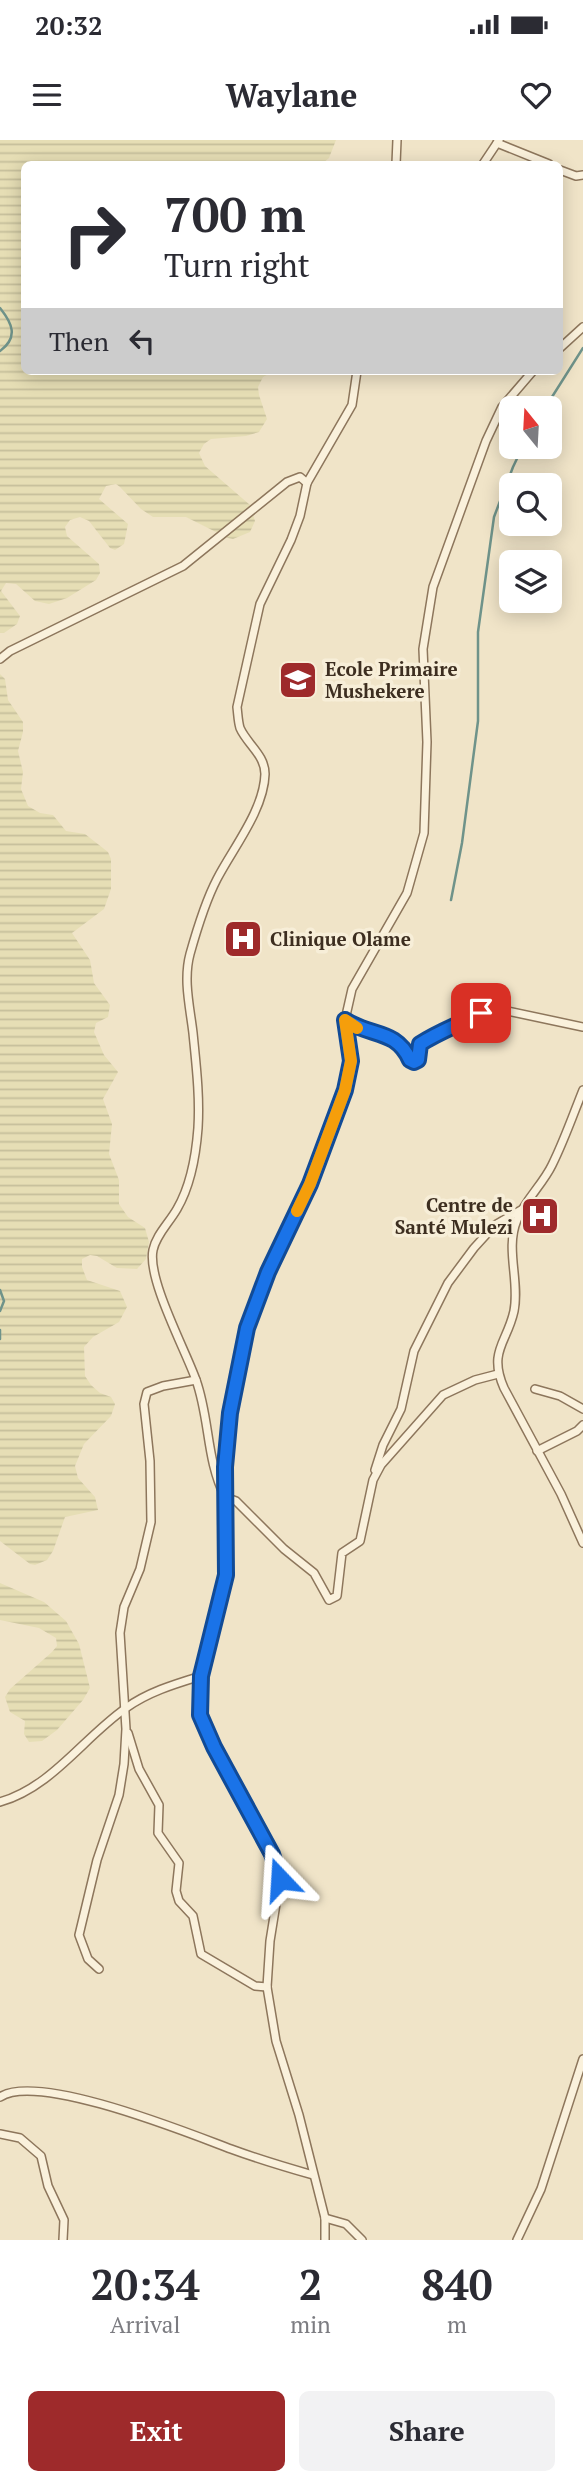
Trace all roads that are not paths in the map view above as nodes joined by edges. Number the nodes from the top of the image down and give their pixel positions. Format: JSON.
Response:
{"nodes":[{"id":1,"x":397,"y":140,"type":"edge"},
{"id":2,"x":498,"y":141,"type":"edge"},
{"id":3,"x":396,"y":161,"type":"edge"},
{"id":4,"x":484,"y":161,"type":"edge"},
{"id":5,"x":542,"y":161,"type":"edge"},
{"id":6,"x":563,"y":171,"type":"edge"},
{"id":7,"x":583,"y":175,"type":"edge"},
{"id":8,"x":583,"y":327,"type":"edge"},
{"id":9,"x":563,"y":345,"type":"edge"},
{"id":10,"x":357,"y":375,"type":"edge"},
{"id":11,"x":530,"y":375,"type":"edge"},
{"id":12,"x":307,"y":483,"type":"junction"},
{"id":13,"x":0,"y":659,"type":"edge"},
{"id":14,"x":345,"y":1020,"type":"junction"},
{"id":15,"x":583,"y":1027,"type":"edge"},
{"id":16,"x":583,"y":1090,"type":"edge"},
{"id":17,"x":524,"y":1208,"type":"junction"},
{"id":18,"x":498,"y":1374,"type":"junction"},
{"id":19,"x":196,"y":1380,"type":"junction"},
{"id":20,"x":535,"y":1389,"type":"dead end"},
{"id":21,"x":583,"y":1409,"type":"edge"},
{"id":22,"x":583,"y":1425,"type":"edge"},
{"id":23,"x":537,"y":1451,"type":"junction"},
{"id":24,"x":373,"y":1480,"type":"junction"},
{"id":25,"x":225,"y":1497,"type":"junction"},
{"id":26,"x":583,"y":1543,"type":"edge"},
{"id":27,"x":201,"y":1676,"type":"junction"},
{"id":28,"x":124,"y":1709,"type":"junction"},
{"id":29,"x":127,"y":1729,"type":"junction"},
{"id":30,"x":0,"y":1802,"type":"edge"},
{"id":31,"x":99,"y":1969,"type":"dead end"},
{"id":32,"x":267,"y":1987,"type":"junction"},
{"id":33,"x":583,"y":2059,"type":"edge"},
{"id":34,"x":0,"y":2097,"type":"edge"},
{"id":35,"x":0,"y":2134,"type":"edge"},
{"id":36,"x":313,"y":2175,"type":"junction"},
{"id":37,"x":325,"y":2218,"type":"junction"},
{"id":38,"x":63,"y":2240,"type":"edge"},
{"id":39,"x":325,"y":2240,"type":"edge"},
{"id":40,"x":362,"y":2240,"type":"edge"},
{"id":41,"x":517,"y":2240,"type":"edge"}],
"edges":[{"from":1,"to":3,"type":"street"},
{"from":2,"to":4,"type":"street"},
{"from":2,"to":5,"type":"street"},
{"from":6,"to":7,"type":"street"},
{"from":8,"to":9,"type":"street"},
{"from":10,"to":12,"type":"street"},
{"from":11,"to":14,"type":"street"},
{"from":12,"to":13,"type":"street"},
{"from":12,"to":19,"type":"street"},
{"from":14,"to":15,"type":"street"},
{"from":14,"to":25,"type":"street"},
{"from":16,"to":17,"type":"street"},
{"from":17,"to":18,"type":"street"},
{"from":17,"to":24,"type":"street"},
{"from":18,"to":23,"type":"street"},
{"from":18,"to":24,"type":"street"},
{"from":19,"to":25,"type":"street"},
{"from":19,"to":28,"type":"street"},
{"from":20,"to":21,"type":"street"},
{"from":22,"to":23,"type":"street"},
{"from":23,"to":26,"type":"street"},
{"from":24,"to":25,"type":"street"},
{"from":25,"to":27,"type":"street"},
{"from":27,"to":28,"type":"street"},
{"from":27,"to":32,"type":"street"},
{"from":28,"to":29,"type":"street"},
{"from":28,"to":30,"type":"street"},
{"from":29,"to":31,"type":"street"},
{"from":29,"to":32,"type":"street"},
{"from":32,"to":36,"type":"street"},
{"from":33,"to":41,"type":"street"},
{"from":34,"to":36,"type":"street"},
{"from":35,"to":38,"type":"street"},
{"from":36,"to":37,"type":"street"},
{"from":37,"to":39,"type":"street"},
{"from":37,"to":40,"type":"street"}]}
